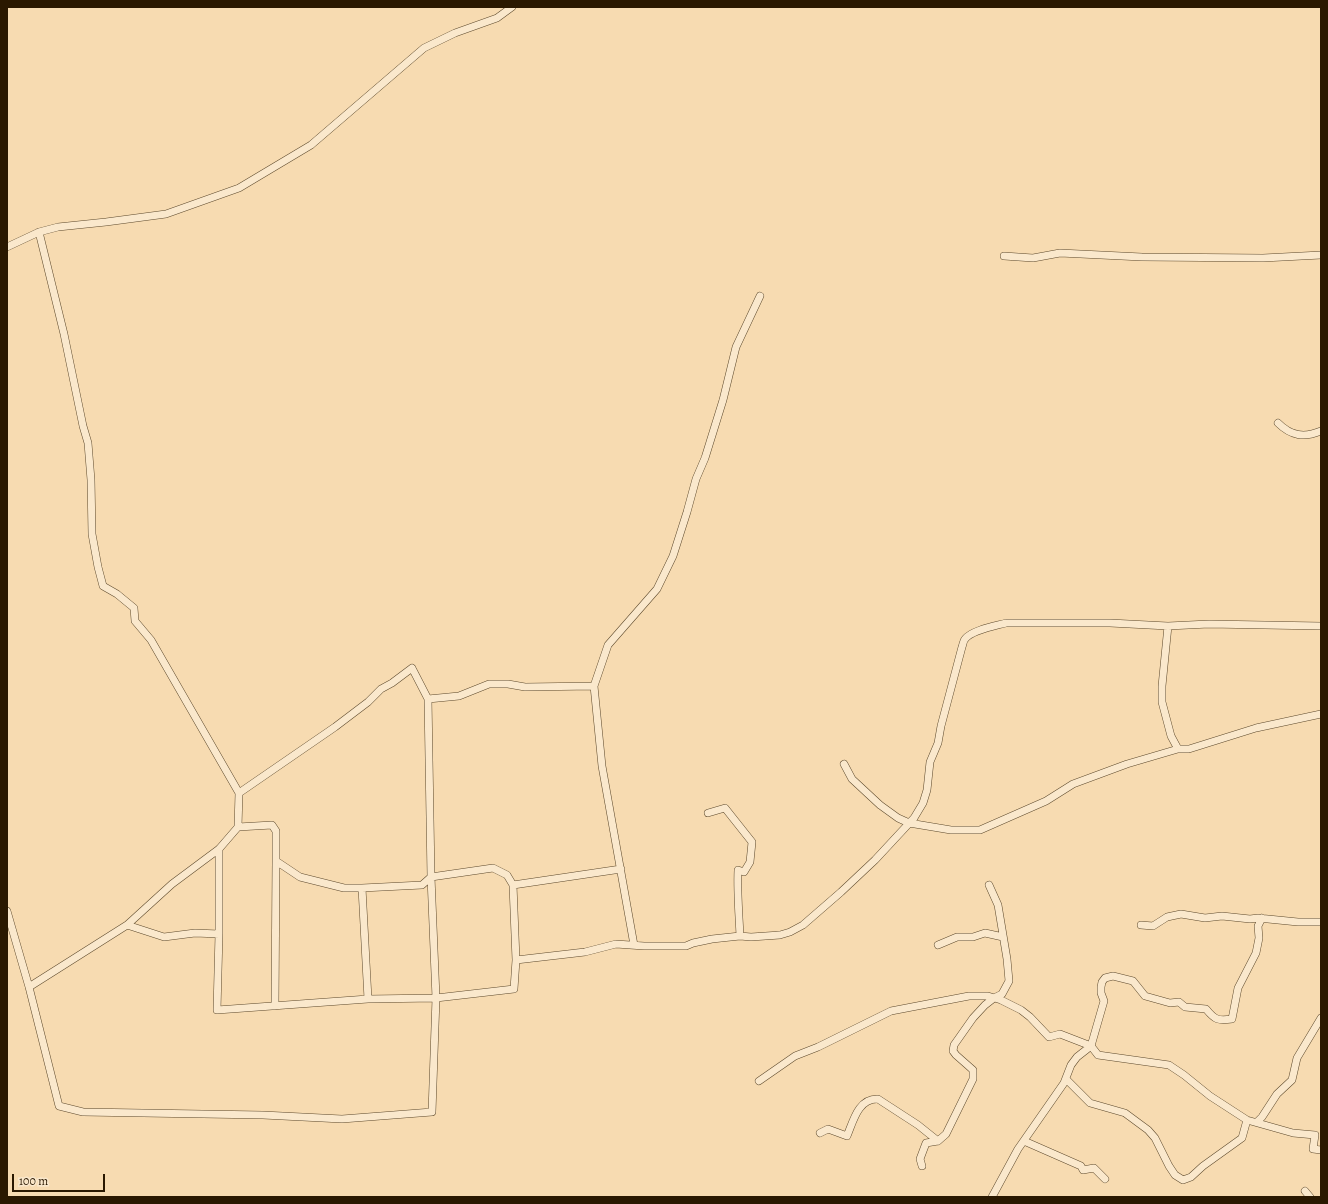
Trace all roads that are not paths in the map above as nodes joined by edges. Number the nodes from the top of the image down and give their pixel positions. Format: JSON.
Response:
{"nodes":[{"id":1,"x":512,"y":7,"type":"edge"},
{"id":2,"x":39,"y":232,"type":"junction"},
{"id":3,"x":7,"y":247,"type":"edge"},
{"id":4,"x":1321,"y":255,"type":"edge"},
{"id":5,"x":1004,"y":256,"type":"dead end"},
{"id":6,"x":760,"y":296,"type":"dead end"},
{"id":7,"x":1278,"y":423,"type":"dead end"},
{"id":8,"x":1321,"y":432,"type":"edge"},
{"id":9,"x":1168,"y":626,"type":"junction"},
{"id":10,"x":1321,"y":626,"type":"edge"},
{"id":11,"x":594,"y":686,"type":"junction"},
{"id":12,"x":428,"y":699,"type":"junction"},
{"id":13,"x":1321,"y":714,"type":"edge"},
{"id":14,"x":1178,"y":749,"type":"junction"},
{"id":15,"x":844,"y":764,"type":"dead end"},
{"id":16,"x":239,"y":793,"type":"junction"},
{"id":17,"x":708,"y":813,"type":"dead end"},
{"id":18,"x":909,"y":823,"type":"junction"},
{"id":19,"x":238,"y":826,"type":"junction"},
{"id":20,"x":219,"y":849,"type":"junction"},
{"id":21,"x":276,"y":861,"type":"junction"},
{"id":22,"x":621,"y":869,"type":"junction"},
{"id":23,"x":431,"y":877,"type":"junction"},
{"id":24,"x":512,"y":885,"type":"junction"},
{"id":25,"x":989,"y":885,"type":"dead end"},
{"id":26,"x":362,"y":888,"type":"junction"},
{"id":27,"x":7,"y":911,"type":"edge"},
{"id":28,"x":1262,"y":918,"type":"junction"},
{"id":29,"x":1321,"y":922,"type":"edge"},
{"id":30,"x":127,"y":925,"type":"junction"},
{"id":31,"x":1141,"y":925,"type":"dead end"},
{"id":32,"x":219,"y":934,"type":"junction"},
{"id":33,"x":740,"y":936,"type":"junction"},
{"id":34,"x":1002,"y":937,"type":"junction"},
{"id":35,"x":634,"y":945,"type":"junction"},
{"id":36,"x":938,"y":945,"type":"dead end"},
{"id":37,"x":516,"y":960,"type":"junction"},
{"id":38,"x":29,"y":987,"type":"junction"},
{"id":39,"x":436,"y":998,"type":"junction"},
{"id":40,"x":994,"y":998,"type":"junction"},
{"id":41,"x":368,"y":999,"type":"junction"},
{"id":42,"x":275,"y":1006,"type":"junction"},
{"id":43,"x":1321,"y":1018,"type":"edge"},
{"id":44,"x":1091,"y":1046,"type":"junction"},
{"id":45,"x":1066,"y":1079,"type":"junction"},
{"id":46,"x":759,"y":1081,"type":"dead end"},
{"id":47,"x":1247,"y":1120,"type":"junction"},
{"id":48,"x":1257,"y":1122,"type":"junction"},
{"id":49,"x":820,"y":1133,"type":"dead end"},
{"id":50,"x":1024,"y":1141,"type":"junction"},
{"id":51,"x":938,"y":1142,"type":"junction"},
{"id":52,"x":1321,"y":1150,"type":"edge"},
{"id":53,"x":922,"y":1166,"type":"dead end"},
{"id":54,"x":1105,"y":1179,"type":"dead end"},
{"id":55,"x":1305,"y":1191,"type":"dead end"},
{"id":56,"x":992,"y":1197,"type":"edge"},
{"id":57,"x":1310,"y":1197,"type":"edge"}],
"edges":[{"from":1,"to":2,"type":"street"},
{"from":2,"to":3,"type":"street"},
{"from":2,"to":16,"type":"street"},
{"from":4,"to":5,"type":"street"},
{"from":6,"to":11,"type":"street"},
{"from":7,"to":8,"type":"street"},
{"from":9,"to":10,"type":"street"},
{"from":9,"to":14,"type":"street"},
{"from":9,"to":18,"type":"street"},
{"from":11,"to":12,"type":"street"},
{"from":11,"to":22,"type":"street"},
{"from":12,"to":16,"type":"street"},
{"from":12,"to":23,"type":"street"},
{"from":13,"to":14,"type":"street"},
{"from":14,"to":18,"type":"street"},
{"from":15,"to":18,"type":"street"},
{"from":16,"to":19,"type":"street"},
{"from":17,"to":33,"type":"street"},
{"from":18,"to":33,"type":"street"},
{"from":19,"to":20,"type":"street"},
{"from":19,"to":21,"type":"street"},
{"from":20,"to":30,"type":"street"},
{"from":20,"to":32,"type":"street"},
{"from":21,"to":26,"type":"street"},
{"from":21,"to":42,"type":"street"},
{"from":22,"to":24,"type":"street"},
{"from":22,"to":35,"type":"street"},
{"from":23,"to":24,"type":"street"},
{"from":23,"to":26,"type":"street"},
{"from":23,"to":39,"type":"street"},
{"from":24,"to":37,"type":"street"},
{"from":25,"to":34,"type":"street"},
{"from":26,"to":41,"type":"street"},
{"from":27,"to":38,"type":"street"},
{"from":28,"to":29,"type":"street"},
{"from":28,"to":31,"type":"street"},
{"from":28,"to":44,"type":"street"},
{"from":30,"to":32,"type":"street"},
{"from":30,"to":38,"type":"street"},
{"from":32,"to":42,"type":"street"},
{"from":33,"to":35,"type":"street"},
{"from":34,"to":36,"type":"street"},
{"from":34,"to":40,"type":"street"},
{"from":35,"to":37,"type":"street"},
{"from":37,"to":39,"type":"street"},
{"from":38,"to":39,"type":"street"},
{"from":39,"to":41,"type":"street"},
{"from":40,"to":44,"type":"street"},
{"from":40,"to":46,"type":"street"},
{"from":40,"to":51,"type":"street"},
{"from":41,"to":42,"type":"street"},
{"from":43,"to":48,"type":"street"},
{"from":44,"to":45,"type":"street"},
{"from":44,"to":47,"type":"street"},
{"from":45,"to":47,"type":"street"},
{"from":45,"to":50,"type":"street"},
{"from":47,"to":48,"type":"street"},
{"from":48,"to":52,"type":"street"},
{"from":49,"to":51,"type":"street"},
{"from":50,"to":54,"type":"street"},
{"from":50,"to":56,"type":"street"},
{"from":51,"to":53,"type":"street"},
{"from":55,"to":57,"type":"street"}]}
